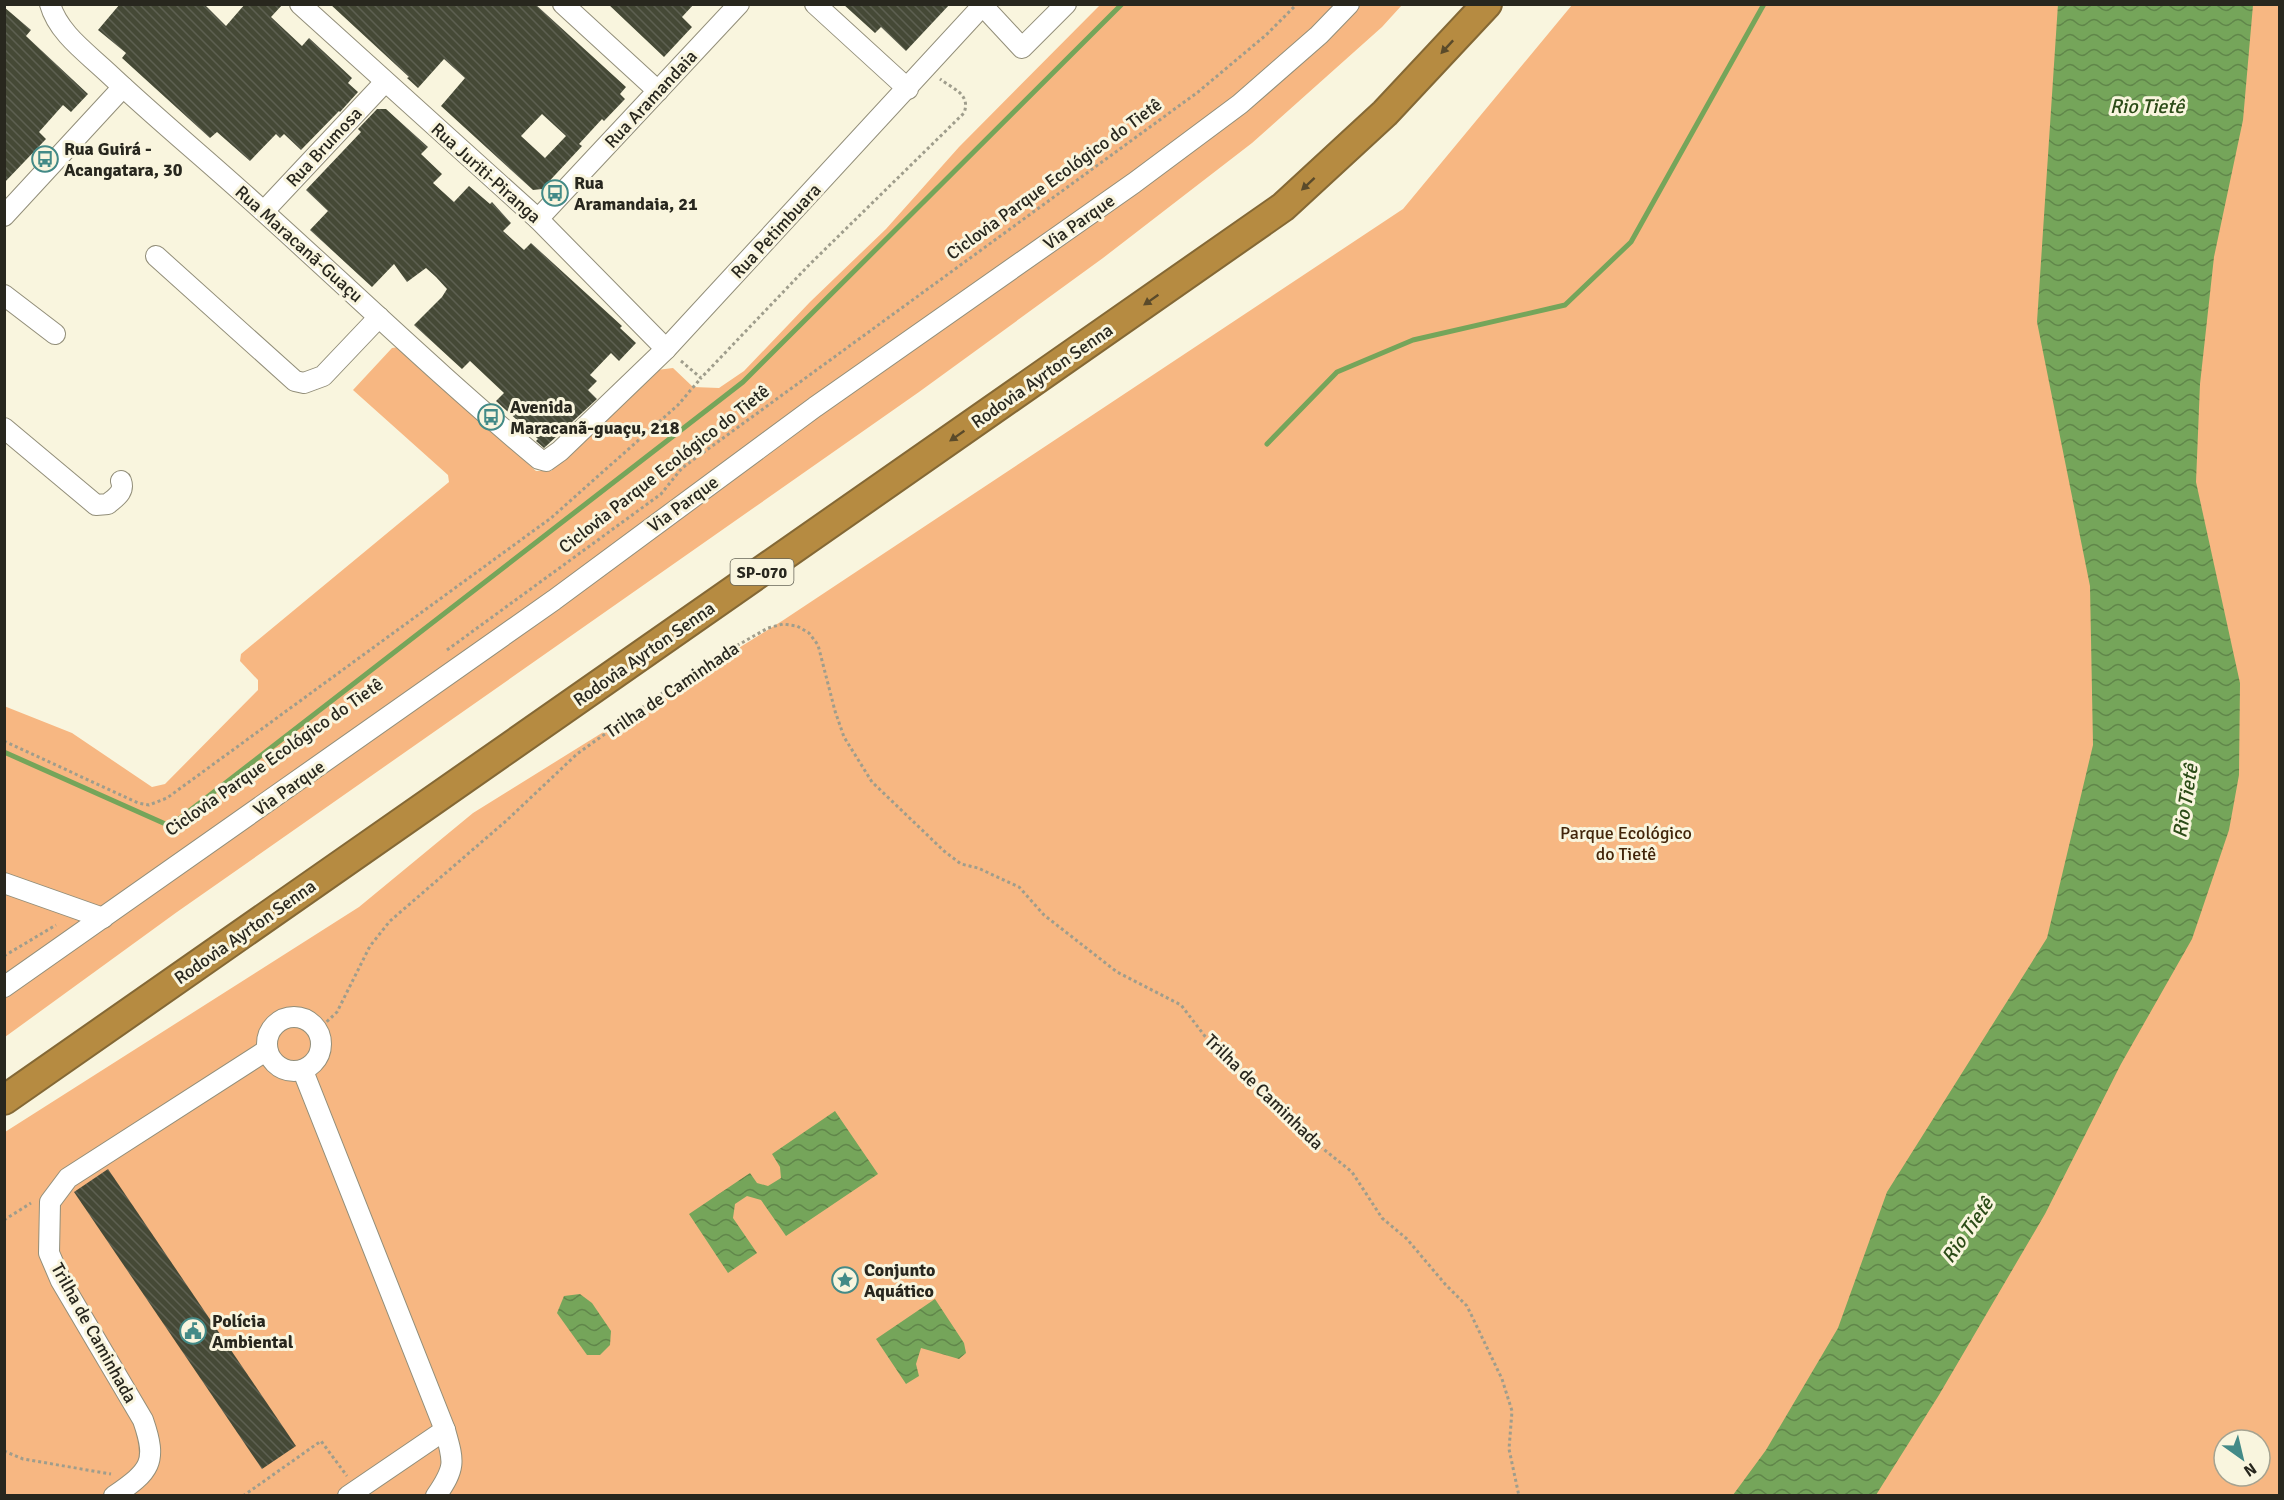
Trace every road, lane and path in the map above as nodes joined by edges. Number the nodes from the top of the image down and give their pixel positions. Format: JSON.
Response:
{"nodes":[{"id":1,"x":50,"y":4,"type":"edge"},
{"id":2,"x":300,"y":4,"type":"edge"},
{"id":3,"x":563,"y":4,"type":"edge"},
{"id":4,"x":739,"y":4,"type":"edge"},
{"id":5,"x":815,"y":4,"type":"edge"},
{"id":6,"x":1066,"y":4,"type":"edge"},
{"id":7,"x":1297,"y":4,"type":"edge"},
{"id":8,"x":1349,"y":4,"type":"edge"},
{"id":9,"x":1486,"y":4,"type":"edge"},
{"id":10,"x":983,"y":5,"type":"edge"},
{"id":11,"x":926,"y":69,"type":"junction"},
{"id":12,"x":385,"y":82,"type":"junction"},
{"id":13,"x":123,"y":87,"type":"junction"},
{"id":14,"x":908,"y":89,"type":"junction"},
{"id":15,"x":658,"y":91,"type":"junction"},
{"id":16,"x":264,"y":211,"type":"junction"},
{"id":17,"x":4,"y":216,"type":"edge"},
{"id":18,"x":538,"y":219,"type":"junction"},
{"id":19,"x":156,"y":256,"type":"dead end"},
{"id":20,"x":4,"y":294,"type":"edge"},
{"id":21,"x":379,"y":317,"type":"junction"},
{"id":22,"x":55,"y":334,"type":"dead end"},
{"id":23,"x":666,"y":349,"type":"junction"},
{"id":24,"x":701,"y":378,"type":"junction"},
{"id":25,"x":4,"y":428,"type":"edge"},
{"id":26,"x":560,"y":451,"type":"joint"},
{"id":27,"x":121,"y":481,"type":"dead end"},
{"id":28,"x":440,"y":655,"type":"dead end"},
{"id":29,"x":4,"y":741,"type":"edge"},
{"id":30,"x":4,"y":884,"type":"edge"},
{"id":31,"x":81,"y":910,"type":"junction"},
{"id":32,"x":103,"y":918,"type":"junction"},
{"id":33,"x":4,"y":956,"type":"edge"},
{"id":34,"x":4,"y":987,"type":"edge"},
{"id":35,"x":318,"y":1030,"type":"junction"},
{"id":36,"x":267,"y":1050,"type":"junction"},
{"id":37,"x":303,"y":1071,"type":"junction"},
{"id":38,"x":4,"y":1100,"type":"edge"},
{"id":39,"x":445,"y":1430,"type":"junction"},
{"id":40,"x":4,"y":1451,"type":"edge"},
{"id":41,"x":138,"y":1479,"type":"junction"},
{"id":42,"x":352,"y":1493,"type":"edge"},
{"id":43,"x":114,"y":1496,"type":"edge"},
{"id":44,"x":243,"y":1496,"type":"edge"},
{"id":45,"x":436,"y":1496,"type":"edge"},
{"id":46,"x":1519,"y":1496,"type":"edge"}],
"edges":[{"from":1,"to":13,"type":"street","name":"Rua Maracanã-Guaçu"},
{"from":2,"to":12,"type":"street","name":"Rua Juriti-Piranga"},
{"from":3,"to":15,"type":"street"},
{"from":4,"to":15,"type":"street","name":"Rua Aramandaia"},
{"from":5,"to":14,"type":"street"},
{"from":6,"to":10,"type":"street"},
{"from":7,"to":28,"type":"path","name":"Ciclovia Parque Ecológico do Tietê"},
{"from":8,"to":32,"type":"street","name":"Via Parque"},
{"from":9,"to":38,"type":"highway","name":"Rodovia Ayrton Senna","number":"SP-070","one_way":true},
{"from":10,"to":11,"type":"street","name":"Rua Petimbuara"},
{"from":11,"to":14,"type":"street","name":"Rua Petimbuara"},
{"from":11,"to":24,"type":"path"},
{"from":12,"to":16,"type":"street","name":"Rua Brumosa"},
{"from":12,"to":18,"type":"street","name":"Rua Juriti-Piranga"},
{"from":13,"to":16,"type":"street","name":"Rua Maracanã-Guaçu"},
{"from":13,"to":17,"type":"street"},
{"from":14,"to":23,"type":"street","name":"Rua Petimbuara"},
{"from":15,"to":18,"type":"street","name":"Rua Aramandaia"},
{"from":16,"to":21,"type":"street","name":"Rua Maracanã-Guaçu"},
{"from":18,"to":23,"type":"street","name":"Rua Juriti-Piranga"},
{"from":19,"to":21,"type":"street"},
{"from":20,"to":22,"type":"street"},
{"from":21,"to":26,"type":"street","name":"Rua Maracanã-Guaçu"},
{"from":23,"to":24,"type":"path"},
{"from":23,"to":26,"type":"street","name":"Rua Petimbuara"},
{"from":24,"to":29,"type":"path"},
{"from":25,"to":27,"type":"street"},
{"from":30,"to":31,"type":"street"},
{"from":31,"to":32,"type":"street"},
{"from":31,"to":33,"type":"path"},
{"from":32,"to":34,"type":"street","name":"Via Parque"},
{"from":35,"to":36,"type":"street"},
{"from":35,"to":37,"type":"street"},
{"from":35,"to":46,"type":"path","name":"Trilha de Caminhada"},
{"from":36,"to":37,"type":"street"},
{"from":36,"to":41,"type":"street","name":"Trilha de Caminhada"},
{"from":37,"to":39,"type":"street"},
{"from":39,"to":42,"type":"street"},
{"from":39,"to":45,"type":"street"},
{"from":40,"to":41,"type":"path"},
{"from":41,"to":43,"type":"street"},
{"from":42,"to":44,"type":"path"}]}
